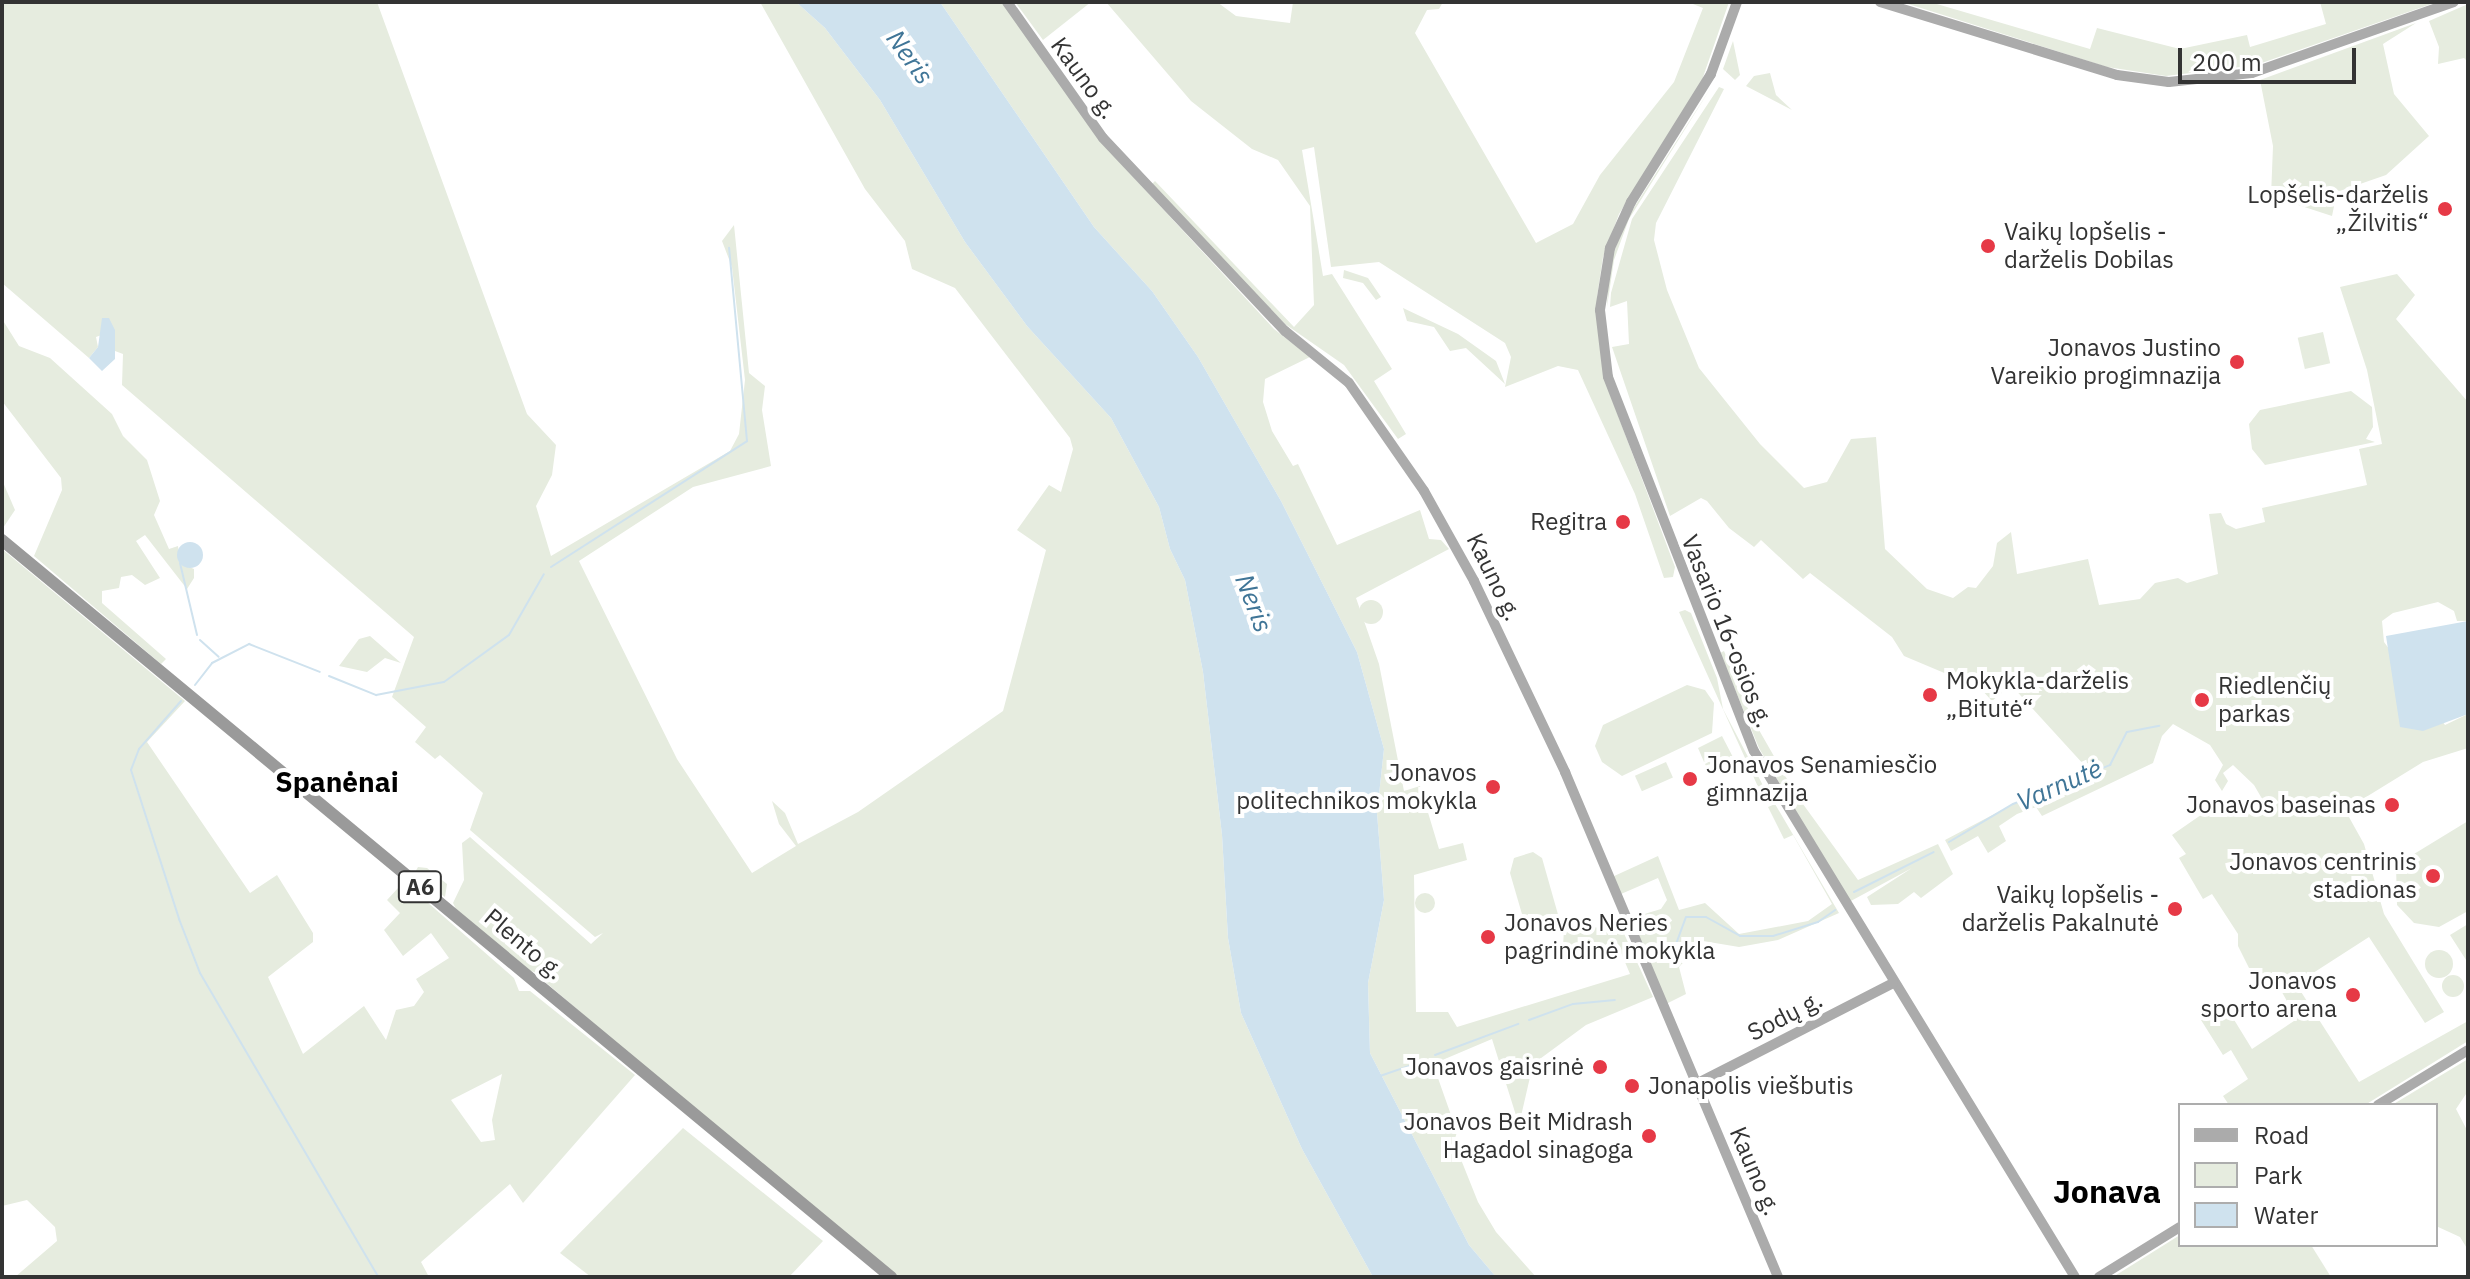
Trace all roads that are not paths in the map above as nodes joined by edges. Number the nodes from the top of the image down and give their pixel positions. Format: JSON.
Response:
{"nodes":[{"id":1,"x":1007,"y":2,"type":"edge"},
{"id":2,"x":1737,"y":2,"type":"edge"},
{"id":3,"x":1880,"y":2,"type":"edge"},
{"id":4,"x":2454,"y":2,"type":"edge"},
{"id":5,"x":2,"y":540,"type":"edge"},
{"id":6,"x":1893,"y":983,"type":"junction"},
{"id":7,"x":2468,"y":1050,"type":"edge"},
{"id":8,"x":1696,"y":1084,"type":"junction"},
{"id":9,"x":2381,"y":1103,"type":"edge"},
{"id":10,"x":2178,"y":1228,"type":"edge"},
{"id":11,"x":891,"y":1277,"type":"edge"},
{"id":12,"x":1778,"y":1277,"type":"edge"},
{"id":13,"x":2075,"y":1277,"type":"edge"},
{"id":14,"x":2099,"y":1277,"type":"edge"}],
"edges":[{"from":1,"to":8,"type":"main road","name":"Kauno g."},
{"from":2,"to":6,"type":"main road","name":"Vasario 16-osios g."},
{"from":3,"to":4,"type":"main road"},
{"from":5,"to":11,"type":"highway","name":"Plento g.","number":"A6"},
{"from":6,"to":8,"type":"main road","name":"Sodų g."},
{"from":6,"to":13,"type":"main road","name":"Vasario 16-osios g."},
{"from":7,"to":9,"type":"main road"},
{"from":8,"to":12,"type":"main road","name":"Kauno g."},
{"from":10,"to":14,"type":"main road"}]}
